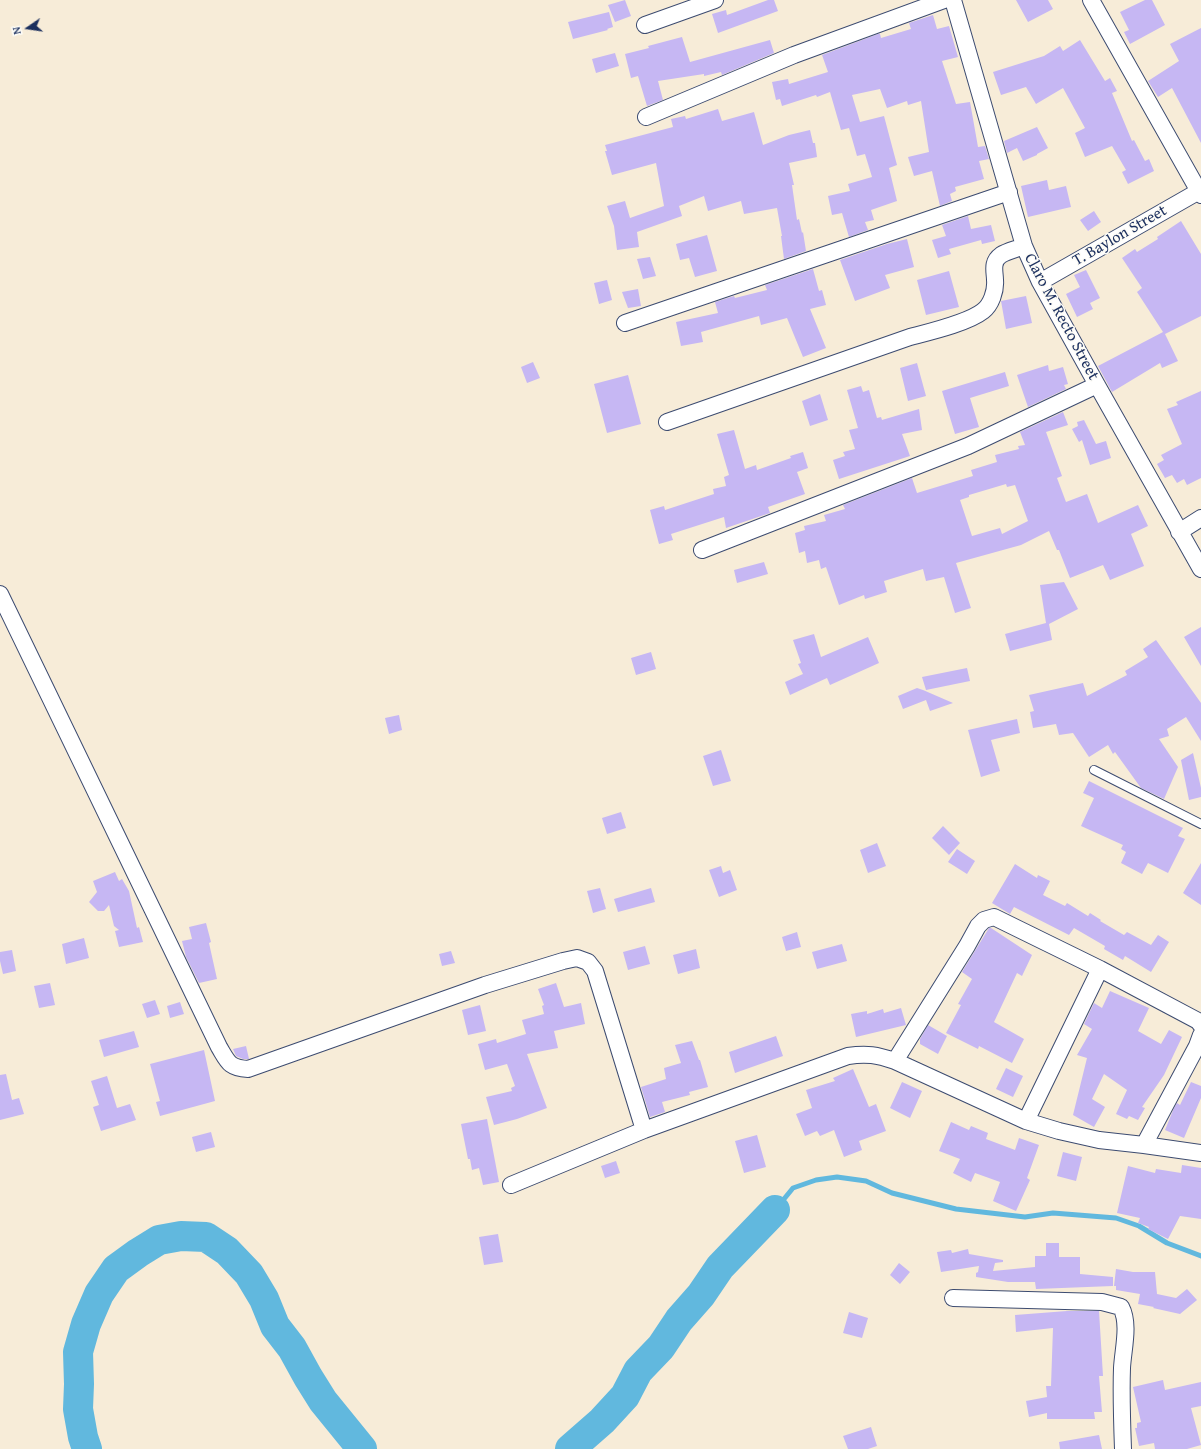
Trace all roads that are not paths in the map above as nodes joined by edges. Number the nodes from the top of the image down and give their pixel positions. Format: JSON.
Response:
{"nodes":[{"id":1,"x":715,"y":0,"type":"edge"},
{"id":2,"x":944,"y":0,"type":"edge"},
{"id":3,"x":953,"y":0,"type":"edge"},
{"id":4,"x":1091,"y":0,"type":"edge"},
{"id":5,"x":646,"y":25,"type":"dead end"},
{"id":6,"x":646,"y":117,"type":"dead end"},
{"id":7,"x":1009,"y":192,"type":"junction"},
{"id":8,"x":1200,"y":192,"type":"edge"},
{"id":9,"x":1024,"y":246,"type":"junction"},
{"id":10,"x":1040,"y":282,"type":"junction"},
{"id":11,"x":625,"y":323,"type":"dead end"},
{"id":12,"x":1097,"y":385,"type":"junction"},
{"id":13,"x":667,"y":422,"type":"dead end"},
{"id":14,"x":1201,"y":518,"type":"edge"},
{"id":15,"x":1180,"y":532,"type":"junction"},
{"id":16,"x":702,"y":550,"type":"dead end"},
{"id":17,"x":1201,"y":569,"type":"edge"},
{"id":18,"x":0,"y":594,"type":"edge"},
{"id":19,"x":1094,"y":770,"type":"dead end"},
{"id":20,"x":1201,"y":824,"type":"edge"},
{"id":21,"x":1100,"y":969,"type":"junction"},
{"id":22,"x":1201,"y":1025,"type":"edge"},
{"id":23,"x":1201,"y":1035,"type":"edge"},
{"id":24,"x":895,"y":1061,"type":"junction"},
{"id":25,"x":1026,"y":1121,"type":"junction"},
{"id":26,"x":644,"y":1130,"type":"junction"},
{"id":27,"x":1144,"y":1145,"type":"junction"},
{"id":28,"x":1201,"y":1153,"type":"edge"},
{"id":29,"x":511,"y":1185,"type":"dead end"},
{"id":30,"x":953,"y":1298,"type":"dead end"},
{"id":31,"x":1123,"y":1449,"type":"edge"}],
"edges":[{"from":1,"to":5,"type":"street"},
{"from":2,"to":6,"type":"street"},
{"from":3,"to":7,"type":"street","name":"Claro M. Recto Street"},
{"from":4,"to":8,"type":"street"},
{"from":7,"to":9,"type":"street","name":"Claro M. Recto Street"},
{"from":7,"to":11,"type":"street"},
{"from":8,"to":10,"type":"street","name":"T. Baylon Street"},
{"from":9,"to":10,"type":"street","name":"Claro M. Recto Street"},
{"from":9,"to":13,"type":"street"},
{"from":10,"to":12,"type":"street","name":"Claro M. Recto Street"},
{"from":12,"to":15,"type":"street","name":"Claro M. Recto Street"},
{"from":12,"to":16,"type":"street"},
{"from":14,"to":15,"type":"street"},
{"from":15,"to":17,"type":"street","name":"Claro M. Recto Street"},
{"from":18,"to":26,"type":"street"},
{"from":19,"to":20,"type":"lane"},
{"from":21,"to":22,"type":"street"},
{"from":21,"to":24,"type":"street"},
{"from":21,"to":25,"type":"street"},
{"from":23,"to":27,"type":"street"},
{"from":24,"to":25,"type":"street"},
{"from":24,"to":26,"type":"street"},
{"from":25,"to":27,"type":"street"},
{"from":26,"to":29,"type":"street"},
{"from":27,"to":28,"type":"street"},
{"from":30,"to":31,"type":"street"}]}
